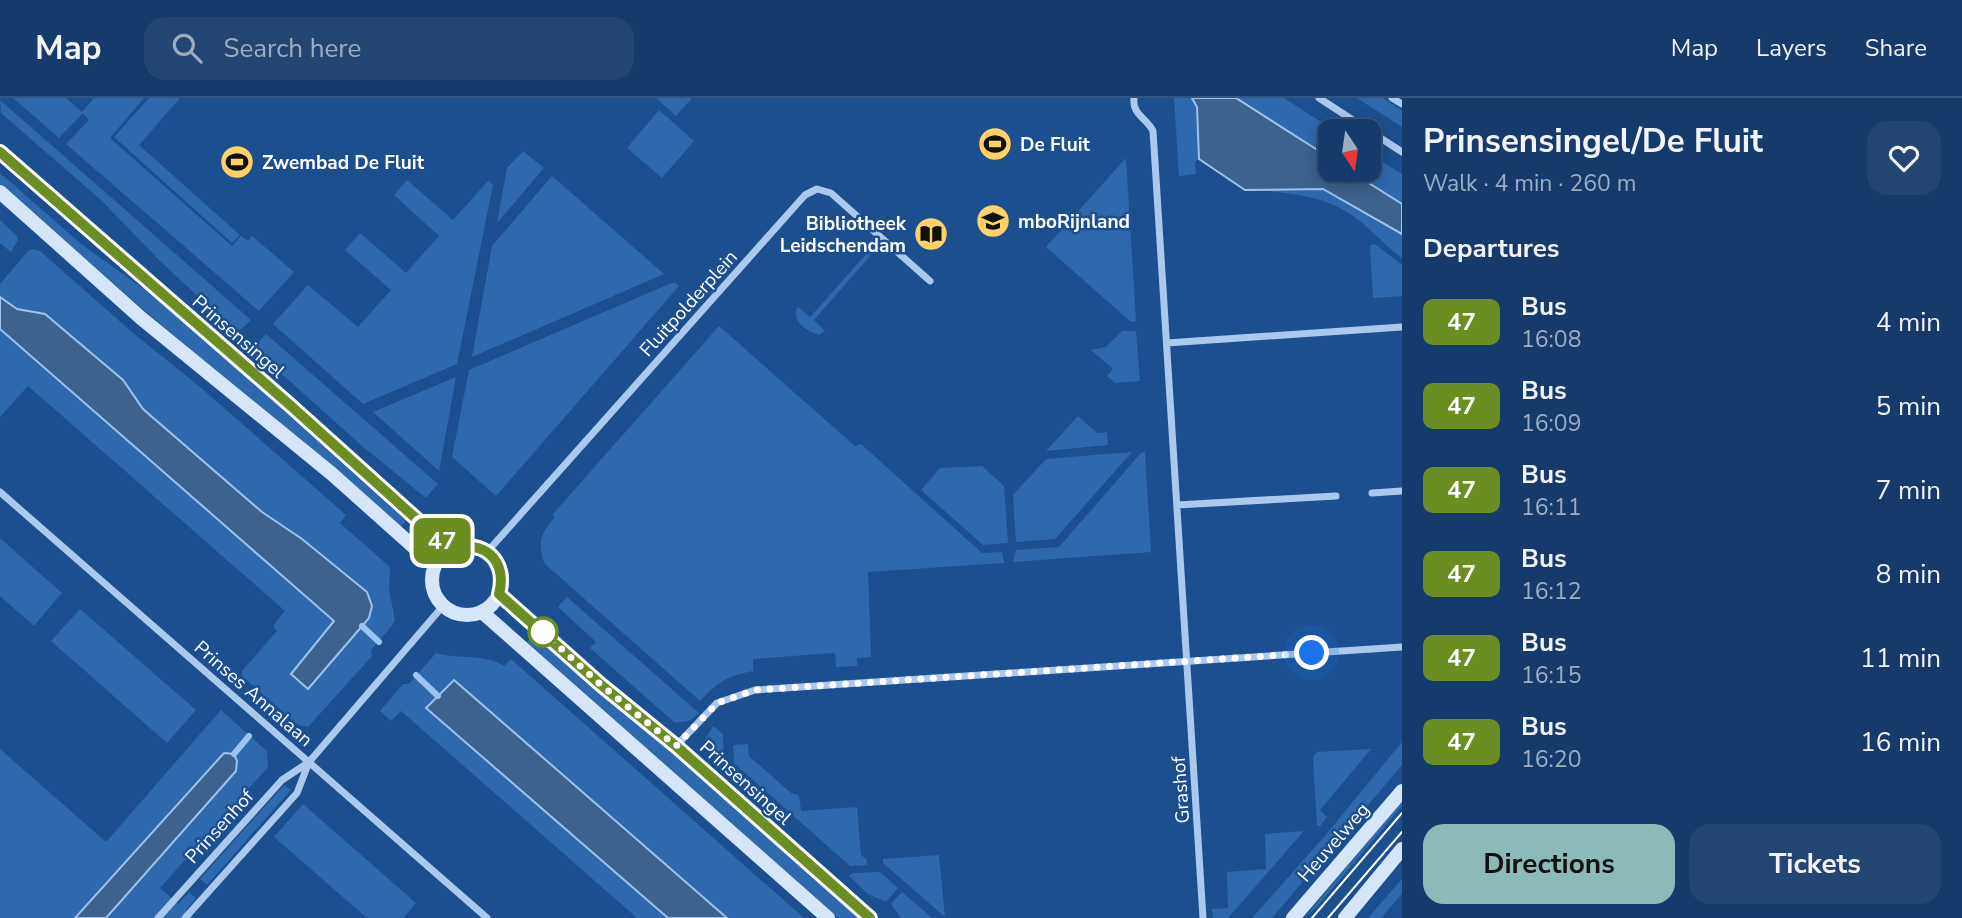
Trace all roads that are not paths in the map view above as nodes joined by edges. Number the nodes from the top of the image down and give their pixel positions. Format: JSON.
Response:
{"nodes":[{"id":1,"x":1134,"y":98,"type":"edge"},
{"id":2,"x":1319,"y":98,"type":"edge"},
{"id":3,"x":1392,"y":98,"type":"edge"},
{"id":4,"x":1402,"y":104,"type":"edge"},
{"id":5,"x":0,"y":152,"type":"edge"},
{"id":6,"x":1402,"y":152,"type":"edge"},
{"id":7,"x":0,"y":192,"type":"edge"},
{"id":8,"x":930,"y":281,"type":"dead end"},
{"id":9,"x":1402,"y":327,"type":"edge"},
{"id":10,"x":1167,"y":343,"type":"junction"},
{"id":11,"x":1402,"y":491,"type":"edge"},
{"id":12,"x":0,"y":492,"type":"edge"},
{"id":13,"x":1372,"y":494,"type":"dead end"},
{"id":14,"x":1336,"y":496,"type":"dead end"},
{"id":15,"x":1177,"y":505,"type":"junction"},
{"id":16,"x":451,"y":550,"type":"junction"},
{"id":17,"x":487,"y":552,"type":"junction"},
{"id":18,"x":435,"y":566,"type":"junction"},
{"id":19,"x":499,"y":594,"type":"junction"},
{"id":20,"x":443,"y":606,"type":"junction"},
{"id":21,"x":482,"y":612,"type":"junction"},
{"id":22,"x":1402,"y":647,"type":"edge"},
{"id":23,"x":1188,"y":660,"type":"junction"},
{"id":24,"x":676,"y":746,"type":"junction"},
{"id":25,"x":309,"y":761,"type":"junction"},
{"id":26,"x":1402,"y":791,"type":"edge"},
{"id":27,"x":1402,"y":849,"type":"edge"},
{"id":28,"x":158,"y":918,"type":"edge"},
{"id":29,"x":185,"y":918,"type":"edge"},
{"id":30,"x":487,"y":918,"type":"edge"},
{"id":31,"x":828,"y":918,"type":"edge"},
{"id":32,"x":870,"y":918,"type":"edge"},
{"id":33,"x":1203,"y":918,"type":"edge"},
{"id":34,"x":1293,"y":918,"type":"edge"},
{"id":35,"x":1345,"y":918,"type":"edge"}],
"edges":[{"from":1,"to":10,"type":"street","name":"Grashof"},
{"from":2,"to":6,"type":"street"},
{"from":3,"to":4,"type":"street"},
{"from":5,"to":16,"type":"main road","name":"Prinsensingel"},
{"from":7,"to":18,"type":"main road"},
{"from":8,"to":17,"type":"street","name":"Fluitpolderplein"},
{"from":9,"to":10,"type":"street"},
{"from":10,"to":15,"type":"street","name":"Grashof"},
{"from":11,"to":13,"type":"street"},
{"from":12,"to":25,"type":"street","name":"Prinses Annalaan"},
{"from":14,"to":15,"type":"street"},
{"from":15,"to":23,"type":"street","name":"Grashof"},
{"from":16,"to":17,"type":"main road"},
{"from":16,"to":18,"type":"main road"},
{"from":17,"to":19,"type":"main road"},
{"from":18,"to":20,"type":"main road"},
{"from":19,"to":21,"type":"main road"},
{"from":19,"to":24,"type":"main road","name":"Prinsensingel"},
{"from":20,"to":21,"type":"main road"},
{"from":20,"to":25,"type":"street","name":"Prinsenhof"},
{"from":21,"to":31,"type":"main road"},
{"from":22,"to":23,"type":"street"},
{"from":23,"to":24,"type":"street"},
{"from":23,"to":33,"type":"street","name":"Grashof"},
{"from":24,"to":32,"type":"main road","name":"Prinsensingel"},
{"from":25,"to":28,"type":"street","name":"Prinsenhof"},
{"from":25,"to":29,"type":"street","name":"Prinsenhof"},
{"from":25,"to":30,"type":"street","name":"Prinses Annalaan"},
{"from":26,"to":34,"type":"main road","name":"Heuvelweg"},
{"from":27,"to":35,"type":"main road"}]}
